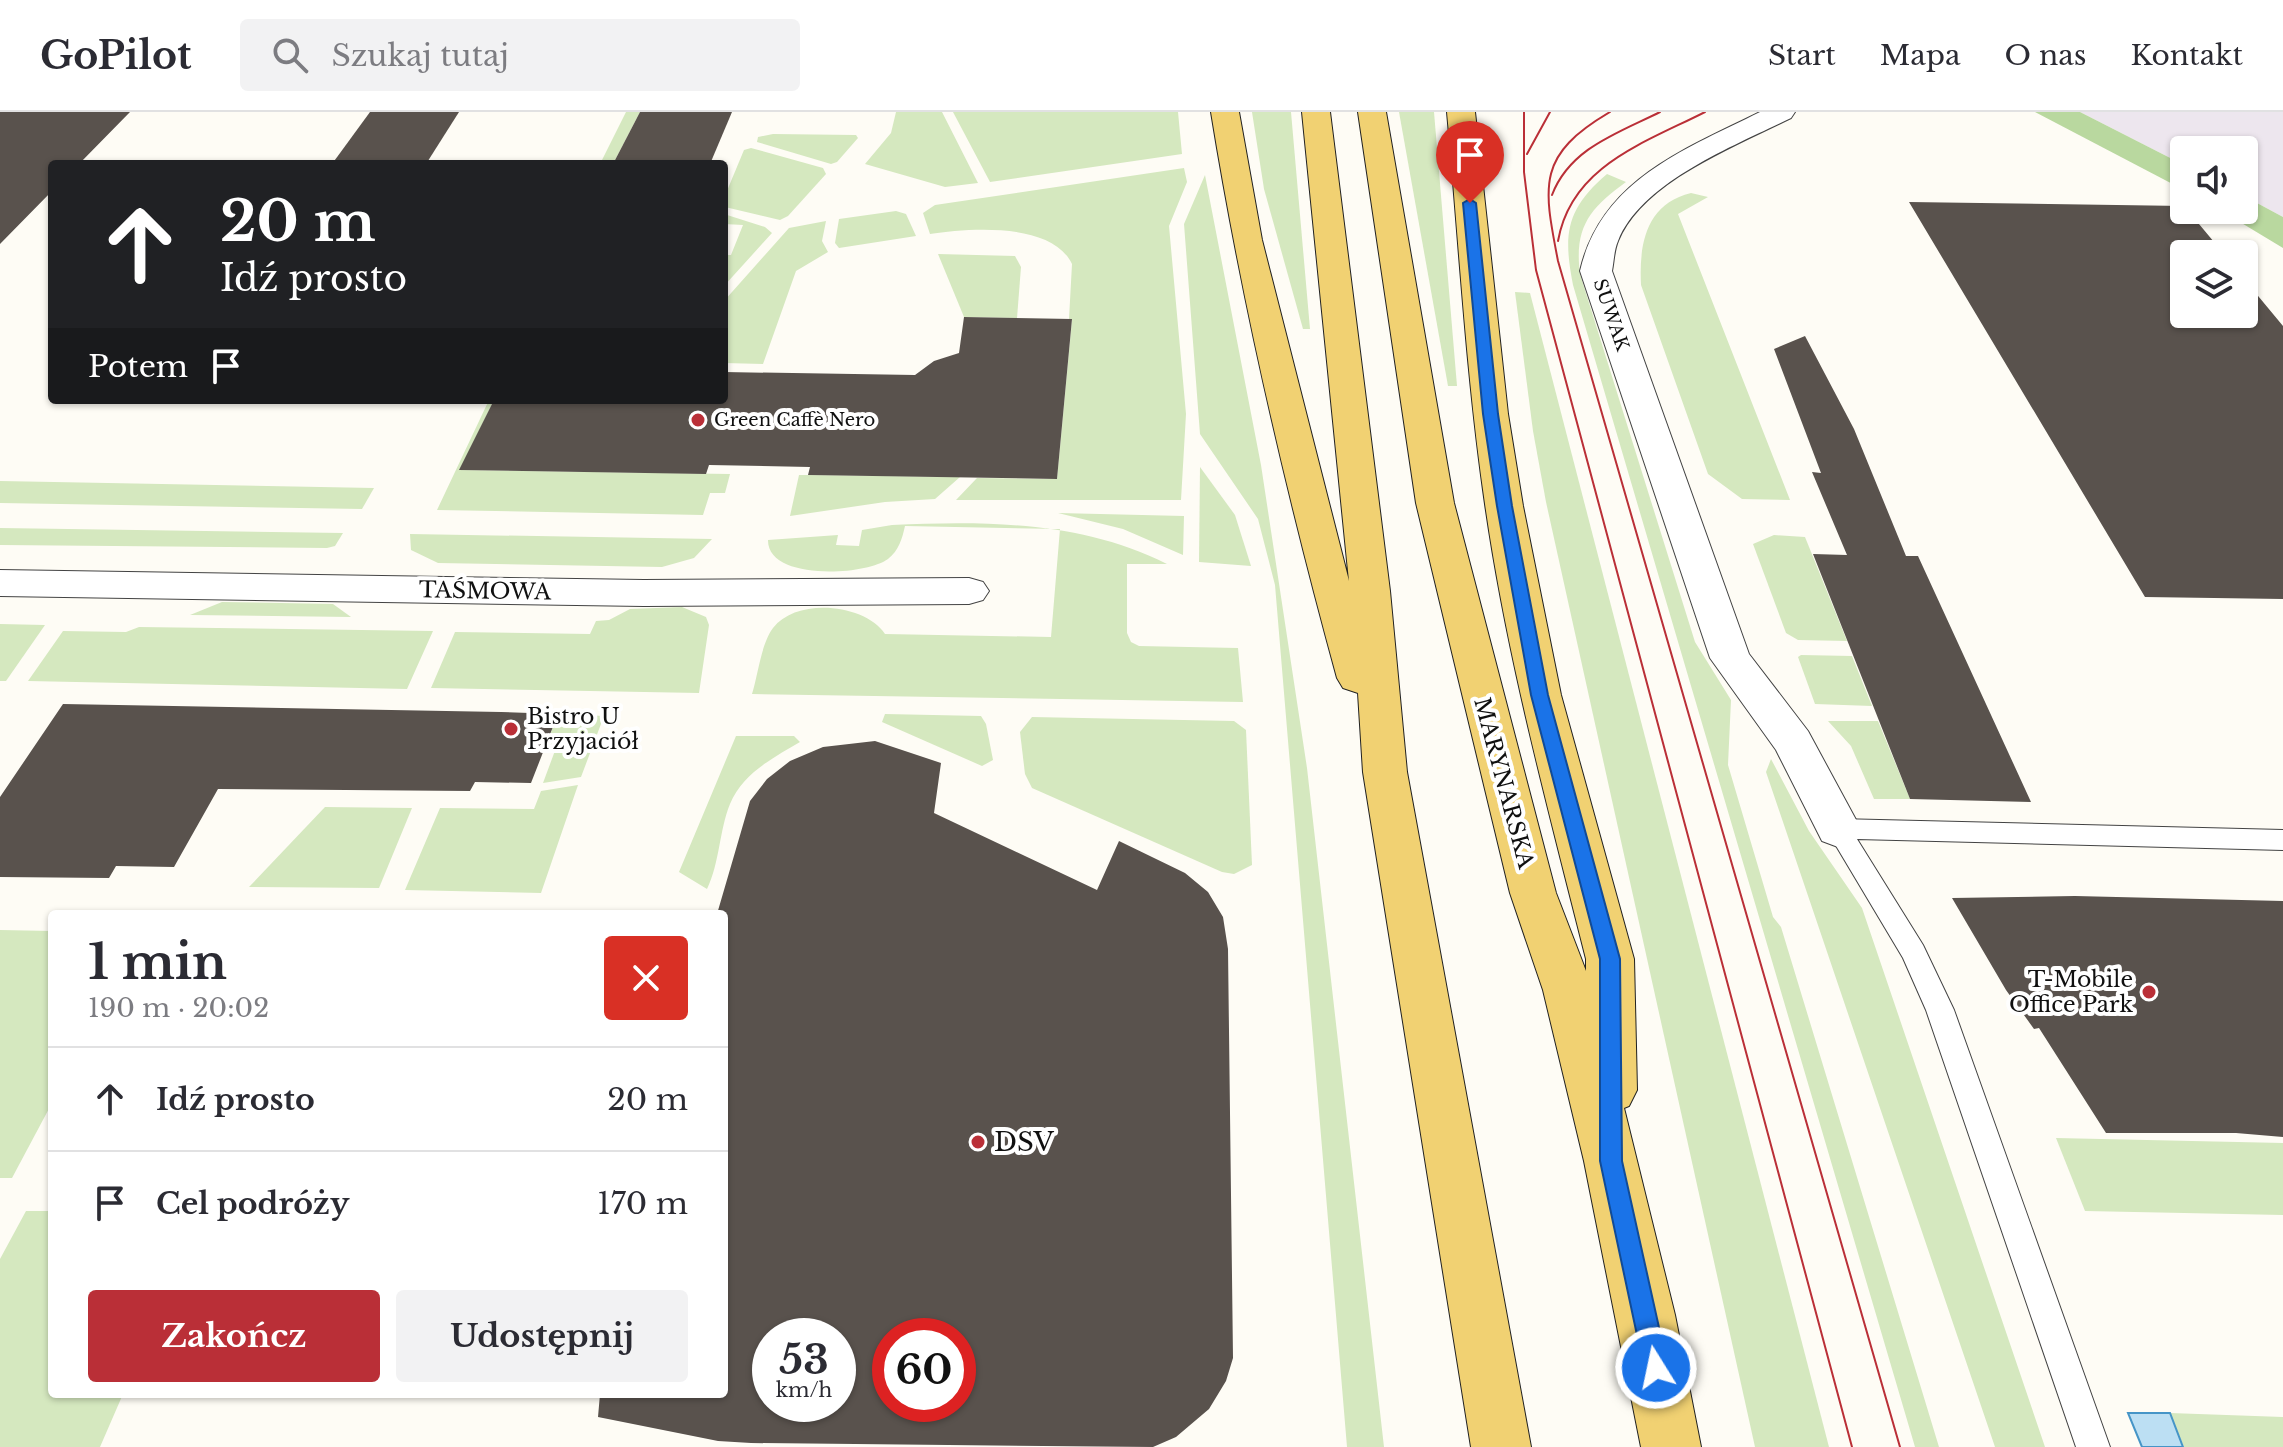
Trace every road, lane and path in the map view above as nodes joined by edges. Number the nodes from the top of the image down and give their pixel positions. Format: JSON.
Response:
{"nodes":[{"id":1,"x":1225,"y":112,"type":"edge"},
{"id":2,"x":1316,"y":112,"type":"edge"},
{"id":3,"x":1372,"y":112,"type":"edge"},
{"id":4,"x":1461,"y":112,"type":"edge"},
{"id":5,"x":1781,"y":112,"type":"edge"},
{"id":6,"x":0,"y":583,"type":"edge"},
{"id":7,"x":969,"y":591,"type":"dead end"},
{"id":8,"x":1385,"y":772,"type":"junction"},
{"id":9,"x":1838,"y":829,"type":"junction"},
{"id":10,"x":2283,"y":840,"type":"edge"},
{"id":11,"x":1611,"y":1161,"type":"junction"},
{"id":12,"x":1501,"y":1447,"type":"edge"},
{"id":13,"x":1671,"y":1447,"type":"edge"},
{"id":14,"x":2093,"y":1447,"type":"edge"}],
"edges":[{"from":1,"to":8,"type":"main road"},
{"from":2,"to":8,"type":"main road"},
{"from":3,"to":11,"type":"main road","name":"MARYNARSKA"},
{"from":4,"to":11,"type":"main road"},
{"from":5,"to":9,"type":"street","name":"SUWAK"},
{"from":6,"to":7,"type":"street","name":"TAŚMOWA"},
{"from":8,"to":12,"type":"main road"},
{"from":9,"to":10,"type":"lane"},
{"from":9,"to":14,"type":"lane"},
{"from":11,"to":13,"type":"main road","name":"MARYNARSKA"}]}
